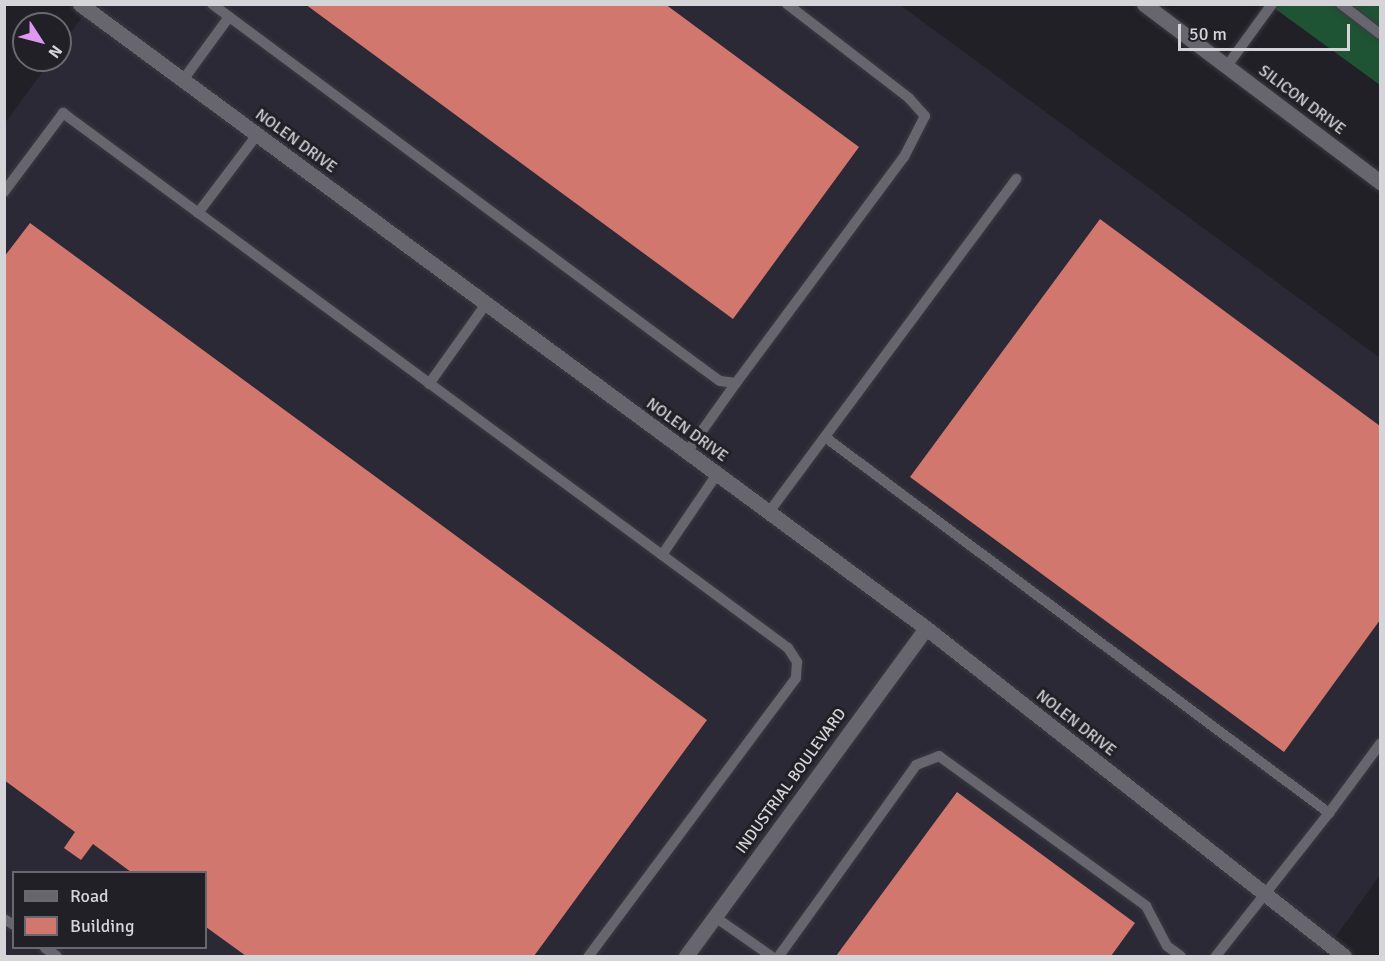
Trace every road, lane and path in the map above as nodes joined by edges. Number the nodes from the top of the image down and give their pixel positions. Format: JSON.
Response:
{"nodes":[{"id":1,"x":80,"y":4,"type":"edge"},
{"id":2,"x":212,"y":4,"type":"edge"},
{"id":3,"x":788,"y":4,"type":"edge"},
{"id":4,"x":1144,"y":4,"type":"edge"},
{"id":5,"x":1272,"y":4,"type":"edge"},
{"id":6,"x":1341,"y":4,"type":"edge"},
{"id":7,"x":229,"y":17,"type":"junction"},
{"id":8,"x":1380,"y":34,"type":"edge"},
{"id":9,"x":1227,"y":66,"type":"junction"},
{"id":10,"x":183,"y":80,"type":"junction"},
{"id":11,"x":257,"y":135,"type":"junction"},
{"id":12,"x":1016,"y":179,"type":"dead end"},
{"id":13,"x":1380,"y":182,"type":"edge"},
{"id":14,"x":4,"y":192,"type":"edge"},
{"id":15,"x":198,"y":213,"type":"junction"},
{"id":16,"x":486,"y":304,"type":"junction"},
{"id":17,"x":736,"y":383,"type":"junction"},
{"id":18,"x":429,"y":384,"type":"junction"},
{"id":19,"x":825,"y":437,"type":"junction"},
{"id":20,"x":687,"y":452,"type":"junction"},
{"id":21,"x":717,"y":474,"type":"junction"},
{"id":22,"x":769,"y":512,"type":"junction"},
{"id":23,"x":662,"y":555,"type":"junction"},
{"id":24,"x":926,"y":628,"type":"junction"},
{"id":25,"x":1380,"y":744,"type":"edge"},
{"id":26,"x":1329,"y":813,"type":"junction"},
{"id":27,"x":1265,"y":894,"type":"junction"},
{"id":28,"x":715,"y":917,"type":"junction"},
{"id":29,"x":589,"y":957,"type":"edge"},
{"id":30,"x":686,"y":957,"type":"edge"},
{"id":31,"x":771,"y":957,"type":"edge"},
{"id":32,"x":779,"y":957,"type":"edge"},
{"id":33,"x":1181,"y":957,"type":"edge"},
{"id":34,"x":1216,"y":957,"type":"edge"},
{"id":35,"x":1344,"y":957,"type":"edge"}],
"edges":[{"from":1,"to":10,"type":"street","name":"NOLEN DRIVE"},
{"from":2,"to":7,"type":"lane"},
{"from":3,"to":17,"type":"lane"},
{"from":4,"to":9,"type":"street","name":"SILICON DRIVE"},
{"from":5,"to":9,"type":"lane"},
{"from":6,"to":8,"type":"lane"},
{"from":7,"to":10,"type":"lane"},
{"from":7,"to":17,"type":"lane"},
{"from":9,"to":13,"type":"street","name":"SILICON DRIVE"},
{"from":10,"to":11,"type":"street","name":"NOLEN DRIVE"},
{"from":11,"to":15,"type":"lane"},
{"from":11,"to":16,"type":"street","name":"NOLEN DRIVE"},
{"from":12,"to":19,"type":"lane"},
{"from":14,"to":15,"type":"lane"},
{"from":15,"to":18,"type":"lane"},
{"from":16,"to":18,"type":"lane"},
{"from":16,"to":20,"type":"street","name":"NOLEN DRIVE"},
{"from":17,"to":20,"type":"lane"},
{"from":18,"to":23,"type":"lane"},
{"from":19,"to":22,"type":"lane"},
{"from":19,"to":26,"type":"lane"},
{"from":20,"to":21,"type":"street","name":"NOLEN DRIVE"},
{"from":21,"to":22,"type":"street","name":"NOLEN DRIVE"},
{"from":21,"to":23,"type":"lane"},
{"from":22,"to":24,"type":"street","name":"NOLEN DRIVE"},
{"from":23,"to":29,"type":"lane"},
{"from":24,"to":27,"type":"street","name":"NOLEN DRIVE"},
{"from":24,"to":28,"type":"street","name":"INDUSTRIAL BOULEVARD"},
{"from":25,"to":26,"type":"lane"},
{"from":26,"to":27,"type":"lane"},
{"from":27,"to":34,"type":"lane"},
{"from":27,"to":35,"type":"street","name":"NOLEN DRIVE"},
{"from":28,"to":30,"type":"street","name":"INDUSTRIAL BOULEVARD"},
{"from":28,"to":31,"type":"lane"},
{"from":32,"to":33,"type":"lane"}]}
